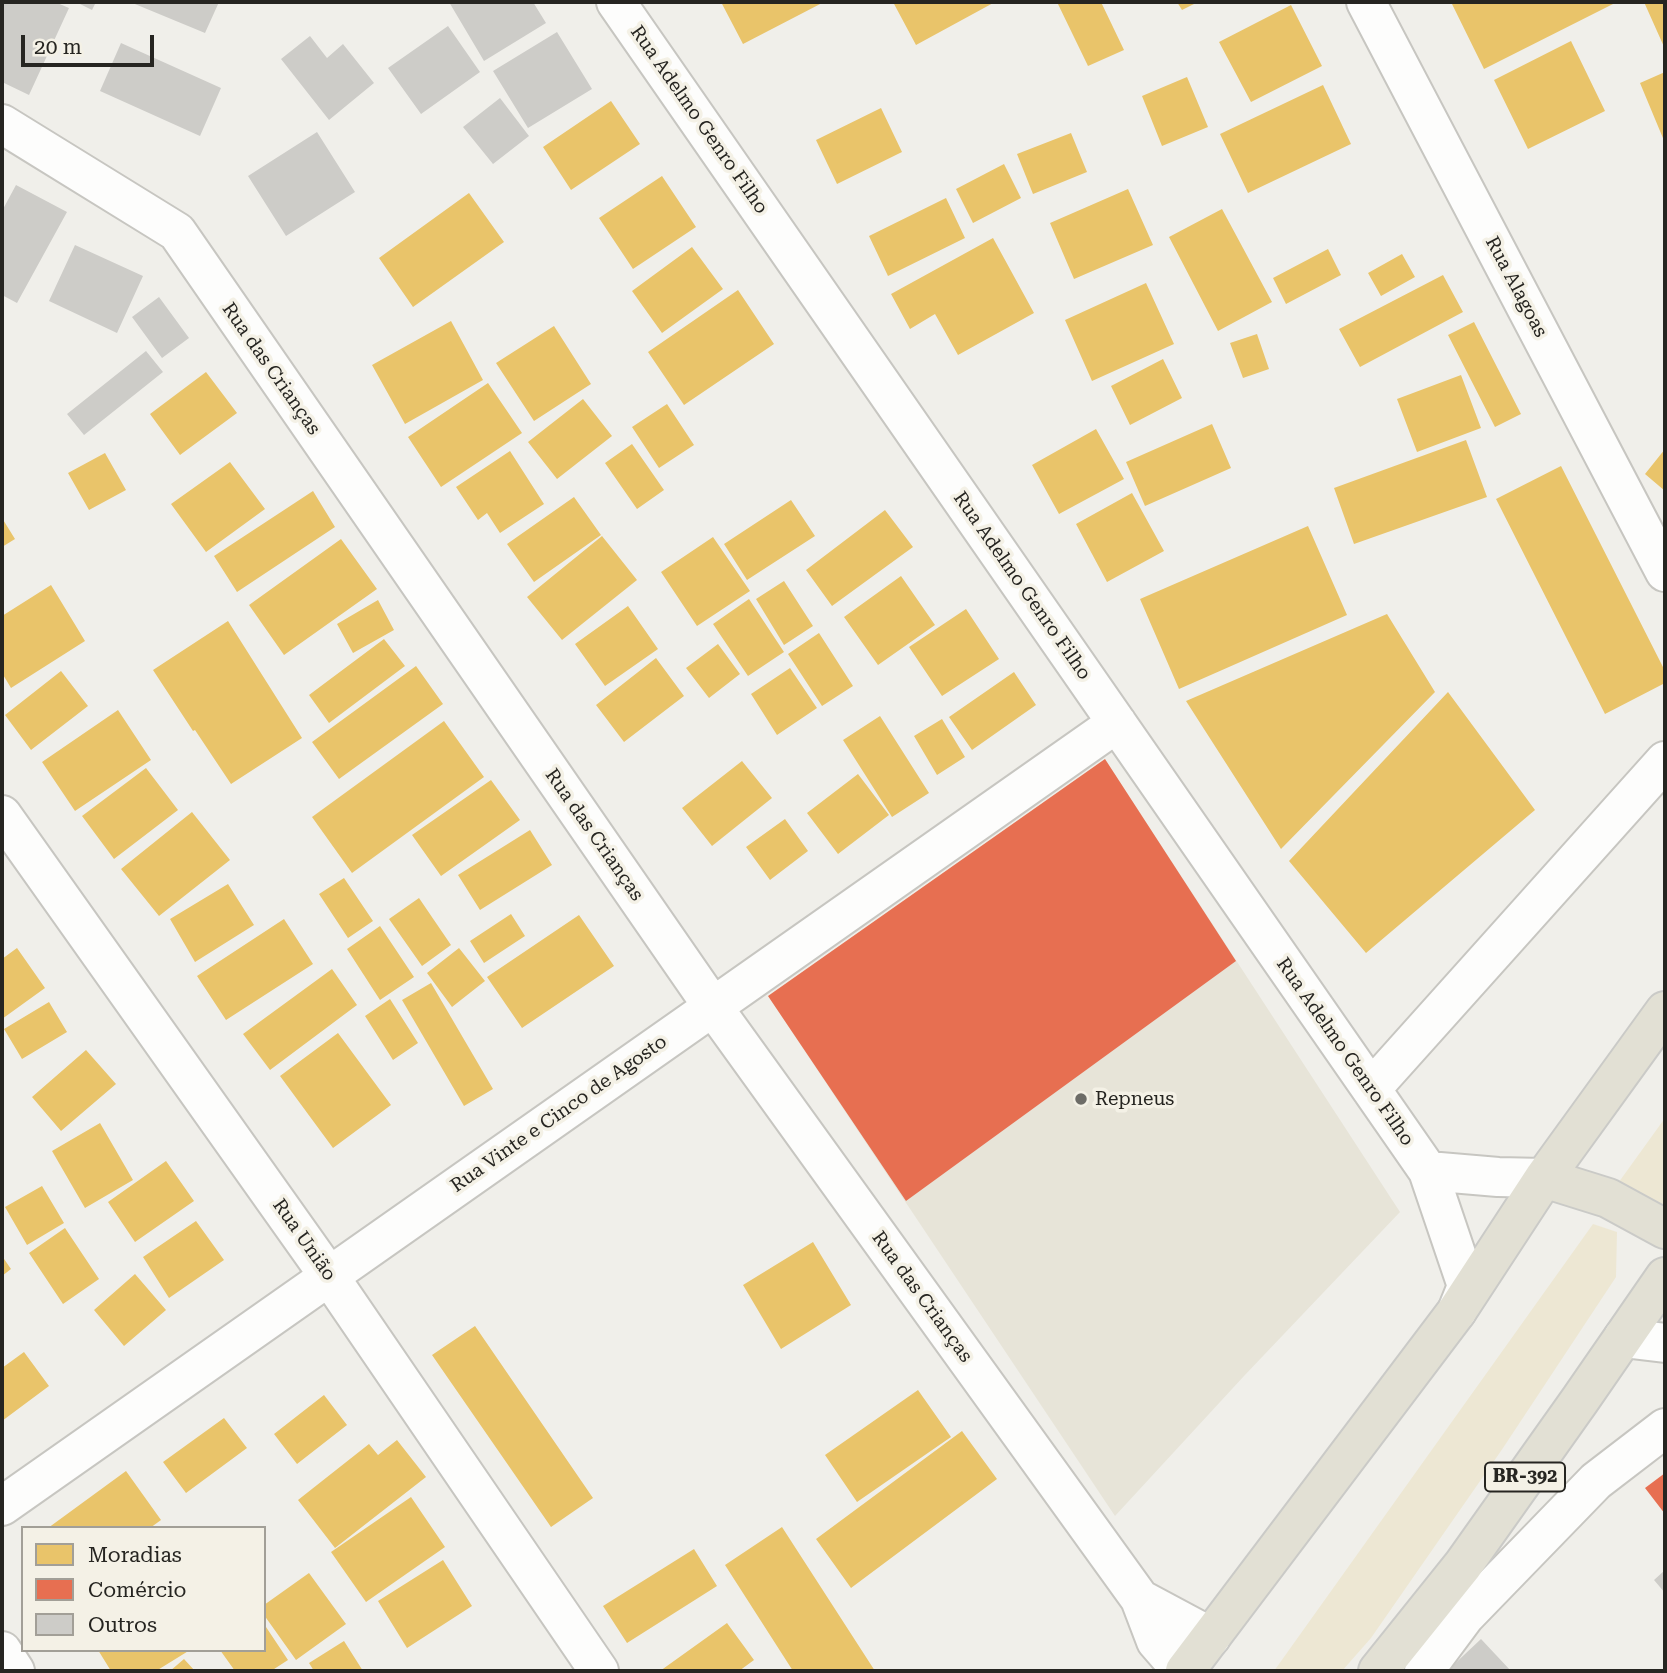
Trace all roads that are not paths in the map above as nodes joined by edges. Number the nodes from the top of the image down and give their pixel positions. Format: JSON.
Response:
{"nodes":[{"id":1,"x":616,"y":2,"type":"edge"},
{"id":2,"x":1366,"y":2,"type":"edge"},
{"id":3,"x":2,"y":124,"type":"edge"},
{"id":4,"x":1665,"y":572,"type":"edge"},
{"id":5,"x":1116,"y":723,"type":"junction"},
{"id":6,"x":1665,"y":761,"type":"edge"},
{"id":7,"x":2,"y":815,"type":"edge"},
{"id":8,"x":713,"y":1007,"type":"junction"},
{"id":9,"x":1665,"y":1011,"type":"edge"},
{"id":10,"x":1371,"y":1089,"type":"junction"},
{"id":11,"x":1428,"y":1171,"type":"junction"},
{"id":12,"x":1544,"y":1178,"type":"junction"},
{"id":13,"x":1665,"y":1229,"type":"edge"},
{"id":14,"x":329,"y":1276,"type":"junction"},
{"id":15,"x":1665,"y":1278,"type":"edge"},
{"id":16,"x":1457,"y":1311,"type":"junction"},
{"id":17,"x":1623,"y":1338,"type":"junction"},
{"id":18,"x":1665,"y":1343,"type":"edge"},
{"id":19,"x":1665,"y":1429,"type":"edge"},
{"id":20,"x":2,"y":1506,"type":"edge"},
{"id":21,"x":1140,"y":1599,"type":"junction"},
{"id":22,"x":1211,"y":1637,"type":"junction"},
{"id":23,"x":2,"y":1651,"type":"edge"},
{"id":24,"x":15,"y":1671,"type":"edge"},
{"id":25,"x":599,"y":1671,"type":"edge"},
{"id":26,"x":1184,"y":1671,"type":"edge"},
{"id":27,"x":1378,"y":1671,"type":"edge"},
{"id":28,"x":1424,"y":1671,"type":"edge"}],
"edges":[{"from":1,"to":5,"type":"street","name":"Rua Adelmo Genro Filho"},
{"from":2,"to":4,"type":"street","name":"Rua Alagoas"},
{"from":3,"to":8,"type":"street","name":"Rua das Crianças"},
{"from":5,"to":8,"type":"street","name":"Rua Vinte e Cinco de Agosto"},
{"from":5,"to":10,"type":"street","name":"Rua Adelmo Genro Filho"},
{"from":6,"to":10,"type":"street"},
{"from":7,"to":14,"type":"street","name":"Rua União"},
{"from":8,"to":14,"type":"street","name":"Rua Vinte e Cinco de Agosto"},
{"from":8,"to":21,"type":"street","name":"Rua das Crianças"},
{"from":9,"to":12,"type":"highway"},
{"from":10,"to":11,"type":"street","name":"Rua Adelmo Genro Filho"},
{"from":11,"to":12,"type":"street"},
{"from":11,"to":16,"type":"street","name":"Rua Adelmo Genro Filho"},
{"from":12,"to":13,"type":"highway"},
{"from":12,"to":16,"type":"highway"},
{"from":14,"to":20,"type":"street","name":"Rua Vinte e Cinco de Agosto"},
{"from":14,"to":25,"type":"street","name":"Rua União"},
{"from":15,"to":17,"type":"highway","number":"BR-392"},
{"from":16,"to":22,"type":"highway"},
{"from":17,"to":18,"type":"street"},
{"from":17,"to":27,"type":"highway","number":"BR-392"},
{"from":19,"to":28,"type":"street"},
{"from":21,"to":22,"type":"street","name":"Rua das Crianças"},
{"from":21,"to":26,"type":"street","name":"Rua das Crianças"},
{"from":22,"to":26,"type":"highway"},
{"from":23,"to":24,"type":"street"}]}
